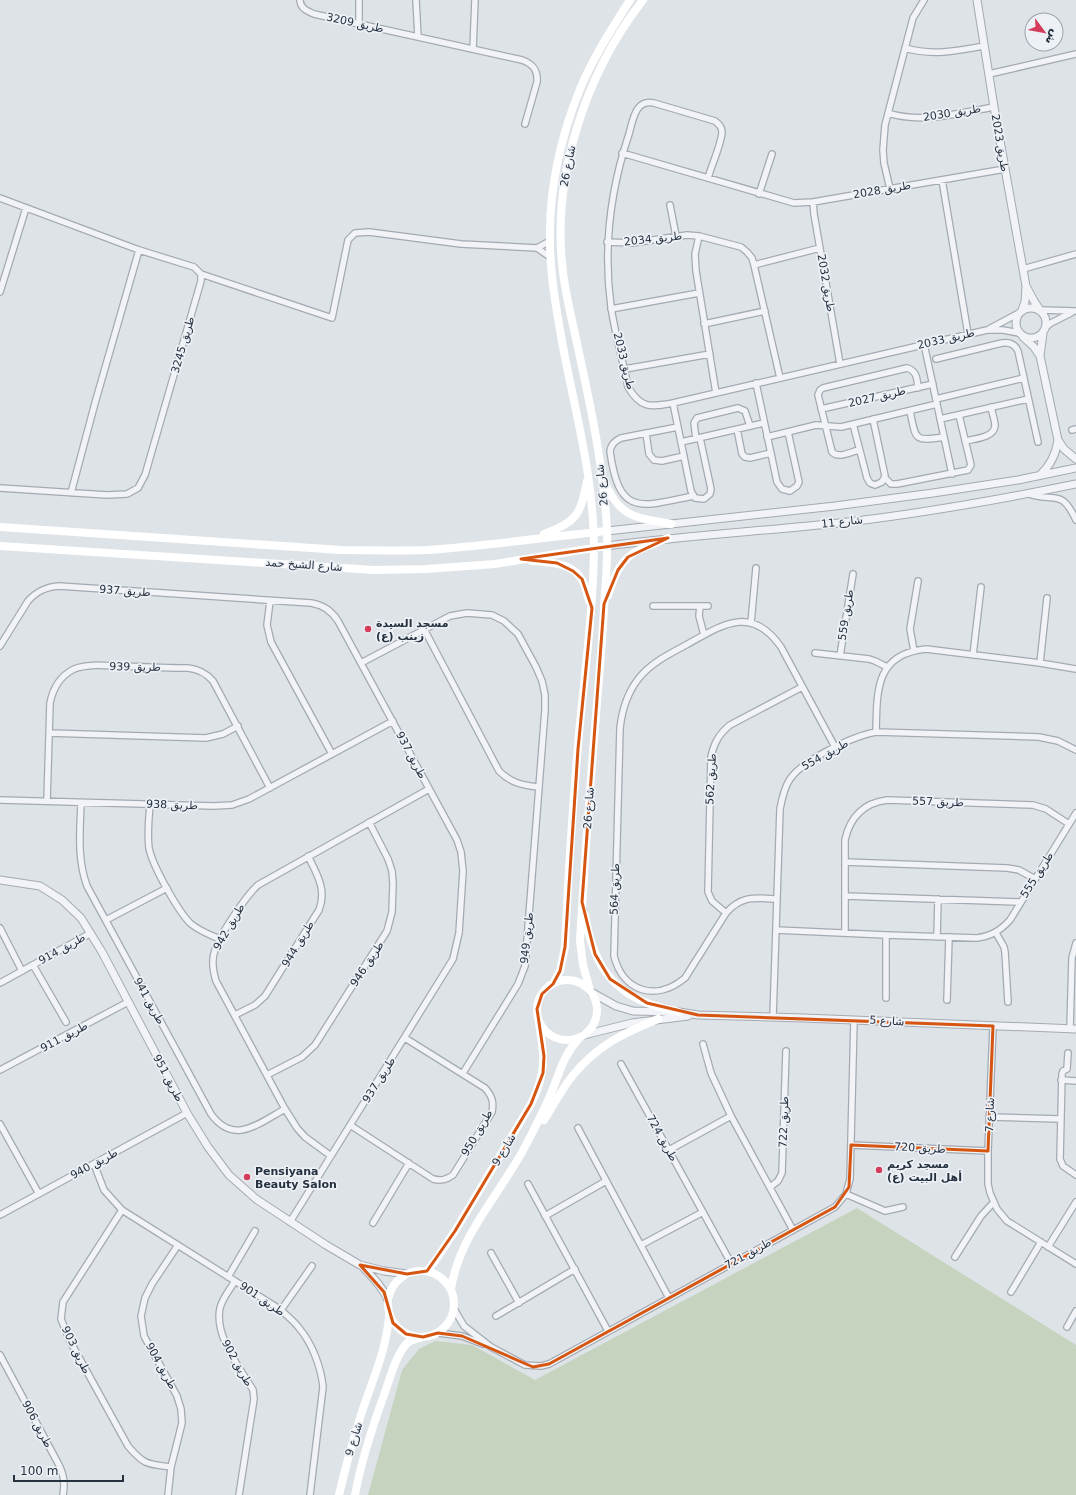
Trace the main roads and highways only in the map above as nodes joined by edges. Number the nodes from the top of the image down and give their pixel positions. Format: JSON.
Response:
{"nodes":[{"id":1,"x":621,"y":0,"type":"edge"},
{"id":2,"x":631,"y":0,"type":"edge"},
{"id":3,"x":641,"y":3,"type":"edge"},
{"id":4,"x":621,"y":13,"type":"junction"},
{"id":5,"x":589,"y":475,"type":"junction"},
{"id":6,"x":601,"y":476,"type":"junction"},
{"id":7,"x":671,"y":524,"type":"road end"},
{"id":8,"x":0,"y":526,"type":"edge"},
{"id":9,"x":607,"y":530,"type":"junction"},
{"id":10,"x":593,"y":532,"type":"junction"},
{"id":11,"x":668,"y":538,"type":"road end"},
{"id":12,"x":533,"y":539,"type":"junction"},
{"id":13,"x":0,"y":546,"type":"edge"},
{"id":14,"x":606,"y":546,"type":"junction"},
{"id":15,"x":594,"y":548,"type":"junction"},
{"id":16,"x":521,"y":559,"type":"junction"},
{"id":17,"x":604,"y":604,"type":"junction"},
{"id":18,"x":592,"y":608,"type":"junction"},
{"id":19,"x":582,"y":902,"type":"junction"},
{"id":20,"x":553,"y":984,"type":"junction"},
{"id":21,"x":590,"y":991,"type":"junction"},
{"id":22,"x":679,"y":1012,"type":"road end"},
{"id":23,"x":538,"y":1017,"type":"junction"},
{"id":24,"x":658,"y":1019,"type":"road end"},
{"id":25,"x":582,"y":1036,"type":"junction"},
{"id":26,"x":525,"y":1147,"type":"junction"},
{"id":27,"x":427,"y":1271,"type":"junction"},
{"id":28,"x":451,"y":1289,"type":"junction"},
{"id":29,"x":389,"y":1315,"type":"junction"},
{"id":30,"x":423,"y":1337,"type":"junction"},
{"id":31,"x":339,"y":1495,"type":"edge"},
{"id":32,"x":355,"y":1495,"type":"edge"}],
"edges":[{"from":1,"to":4,"type":"main road"},
{"from":2,"to":4,"type":"main road","name":"شارع 26"},
{"from":3,"to":6,"type":"main road","name":"شارع 26"},
{"from":4,"to":5,"type":"main road","name":"شارع 26"},
{"from":5,"to":10,"type":"main road","name":"شارع 26"},
{"from":5,"to":12,"type":"main road"},
{"from":6,"to":7,"type":"main road"},
{"from":6,"to":9,"type":"main road","name":"شارع 26"},
{"from":8,"to":12,"type":"main road","name":"شارع الشيخ حمد"},
{"from":9,"to":10,"type":"main road","name":"شارع الشيخ حمد"},
{"from":9,"to":14,"type":"main road","name":"شارع 26"},
{"from":10,"to":12,"type":"main road","name":"شارع الشيخ حمد"},
{"from":10,"to":15,"type":"main road","name":"شارع 26"},
{"from":11,"to":17,"type":"main road"},
{"from":13,"to":16,"type":"main road","name":"شارع الشيخ حمد"},
{"from":14,"to":15,"type":"main road","name":"شارع الشيخ حمد"},
{"from":14,"to":17,"type":"main road","name":"شارع 26"},
{"from":15,"to":16,"type":"main road","name":"شارع الشيخ حمد"},
{"from":15,"to":18,"type":"main road","name":"شارع 26"},
{"from":16,"to":18,"type":"main road"},
{"from":17,"to":19,"type":"main road","name":"شارع 26"},
{"from":18,"to":20,"type":"main road","name":"شارع 26"},
{"from":19,"to":21,"type":"main road","name":"شارع 26"},
{"from":19,"to":22,"type":"main road"},
{"from":20,"to":21,"type":"main road"},
{"from":20,"to":23,"type":"main road"},
{"from":21,"to":25,"type":"main road"},
{"from":23,"to":25,"type":"main road"},
{"from":23,"to":27,"type":"main road","name":"شارع 9"},
{"from":24,"to":26,"type":"main road"},
{"from":25,"to":26,"type":"main road","name":"شارع 9"},
{"from":26,"to":28,"type":"main road","name":"شارع 9"},
{"from":27,"to":28,"type":"main road"},
{"from":27,"to":29,"type":"main road"},
{"from":28,"to":30,"type":"main road"},
{"from":29,"to":30,"type":"main road"},
{"from":29,"to":31,"type":"main road","name":"شارع 9"},
{"from":30,"to":32,"type":"main road","name":"شارع 9"}]}
